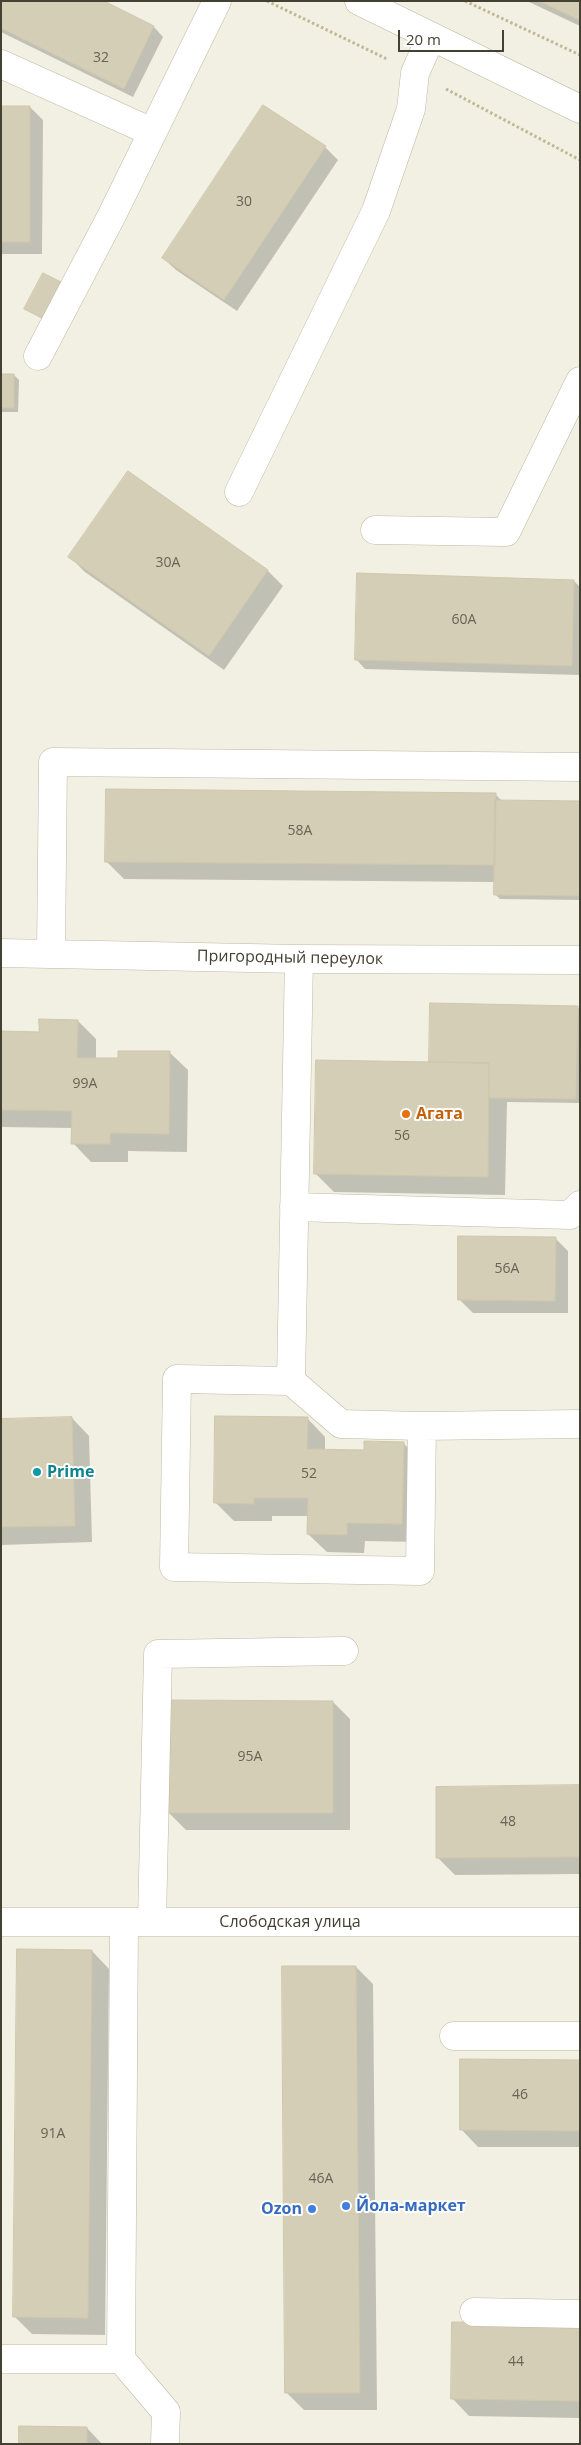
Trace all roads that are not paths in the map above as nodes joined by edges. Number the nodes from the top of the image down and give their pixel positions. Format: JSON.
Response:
{"nodes":[{"id":1,"x":216,"y":1,"type":"edge"},
{"id":2,"x":359,"y":1,"type":"edge"},
{"id":3,"x":431,"y":37,"type":"junction"},
{"id":4,"x":1,"y":64,"type":"edge"},
{"id":5,"x":580,"y":110,"type":"edge"},
{"id":6,"x":152,"y":132,"type":"junction"},
{"id":7,"x":38,"y":356,"type":"dead end"},
{"id":8,"x":580,"y":381,"type":"edge"},
{"id":9,"x":239,"y":492,"type":"dead end"},
{"id":10,"x":375,"y":530,"type":"dead end"},
{"id":11,"x":580,"y":767,"type":"edge"},
{"id":12,"x":1,"y":953,"type":"edge"},
{"id":13,"x":52,"y":954,"type":"junction"},
{"id":14,"x":299,"y":959,"type":"junction"},
{"id":15,"x":580,"y":960,"type":"edge"},
{"id":16,"x":580,"y":1205,"type":"edge"},
{"id":17,"x":294,"y":1207,"type":"junction"},
{"id":18,"x":291,"y":1381,"type":"junction"},
{"id":19,"x":580,"y":1424,"type":"edge"},
{"id":20,"x":422,"y":1426,"type":"junction"},
{"id":21,"x":344,"y":1650,"type":"dead end"},
{"id":22,"x":1,"y":1922,"type":"edge"},
{"id":23,"x":124,"y":1922,"type":"junction"},
{"id":24,"x":152,"y":1922,"type":"junction"},
{"id":25,"x":580,"y":1922,"type":"edge"},
{"id":26,"x":454,"y":2036,"type":"dead end"},
{"id":27,"x":580,"y":2036,"type":"edge"},
{"id":28,"x":474,"y":2312,"type":"dead end"},
{"id":29,"x":580,"y":2314,"type":"edge"},
{"id":30,"x":1,"y":2359,"type":"edge"},
{"id":31,"x":121,"y":2359,"type":"junction"},
{"id":32,"x":165,"y":2444,"type":"edge"}],
"edges":[{"from":1,"to":6,"type":"street"},
{"from":2,"to":3,"type":"street"},
{"from":3,"to":5,"type":"street"},
{"from":3,"to":9,"type":"street"},
{"from":4,"to":6,"type":"street"},
{"from":6,"to":7,"type":"street"},
{"from":8,"to":10,"type":"street"},
{"from":11,"to":13,"type":"street"},
{"from":12,"to":13,"type":"street","name":"Пригородный переулок"},
{"from":13,"to":14,"type":"street","name":"Пригородный переулок"},
{"from":14,"to":15,"type":"street","name":"Пригородный переулок"},
{"from":14,"to":17,"type":"street"},
{"from":16,"to":17,"type":"street"},
{"from":17,"to":18,"type":"street"},
{"from":18,"to":20,"type":"street"},
{"from":18,"to":20,"type":"street"},
{"from":19,"to":20,"type":"street"},
{"from":21,"to":24,"type":"street"},
{"from":22,"to":23,"type":"street","name":"Слободская улица"},
{"from":23,"to":24,"type":"street","name":"Слободская улица"},
{"from":23,"to":31,"type":"street"},
{"from":24,"to":25,"type":"street","name":"Слободская улица"},
{"from":26,"to":27,"type":"street"},
{"from":28,"to":29,"type":"street"},
{"from":30,"to":31,"type":"street"},
{"from":31,"to":32,"type":"street"}]}
